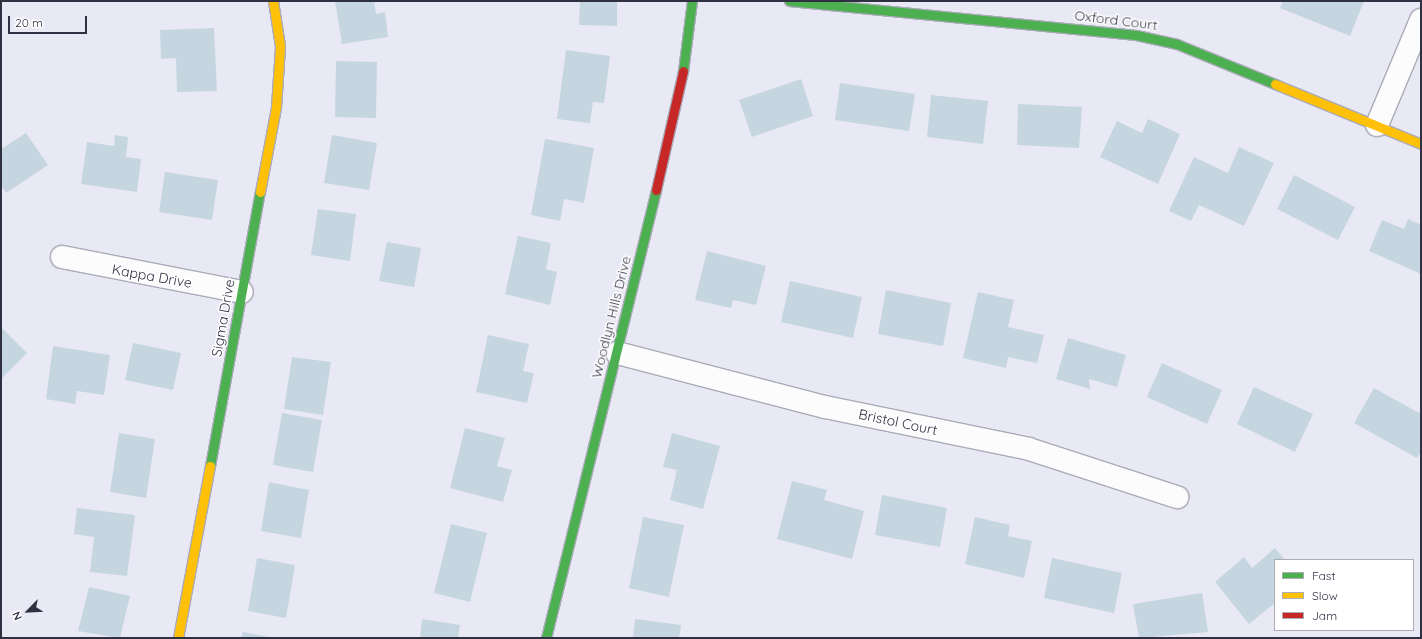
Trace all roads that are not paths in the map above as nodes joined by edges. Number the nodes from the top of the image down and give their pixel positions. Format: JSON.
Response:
{"nodes":[{"id":1,"x":273,"y":1,"type":"edge"},
{"id":2,"x":692,"y":1,"type":"edge"},
{"id":3,"x":789,"y":1,"type":"edge"},
{"id":4,"x":1421,"y":20,"type":"edge"},
{"id":5,"x":1377,"y":125,"type":"junction"},
{"id":6,"x":1421,"y":144,"type":"edge"},
{"id":7,"x":62,"y":257,"type":"dead end"},
{"id":8,"x":242,"y":292,"type":"junction"},
{"id":9,"x":617,"y":353,"type":"junction"},
{"id":10,"x":1177,"y":497,"type":"dead end"},
{"id":11,"x":178,"y":638,"type":"edge"},
{"id":12,"x":546,"y":638,"type":"edge"}],
"edges":[{"from":1,"to":8,"type":"street","name":"Sigma Drive"},
{"from":2,"to":9,"type":"street","name":"Woodlyn Hills Drive"},
{"from":3,"to":5,"type":"street","name":"Oxford Court"},
{"from":4,"to":5,"type":"street"},
{"from":5,"to":6,"type":"street","name":"Oxford Court"},
{"from":7,"to":8,"type":"street","name":"Kappa Drive"},
{"from":8,"to":11,"type":"street","name":"Sigma Drive"},
{"from":9,"to":10,"type":"street","name":"Bristol Court"},
{"from":9,"to":12,"type":"street","name":"Woodlyn Hills Drive"}]}
